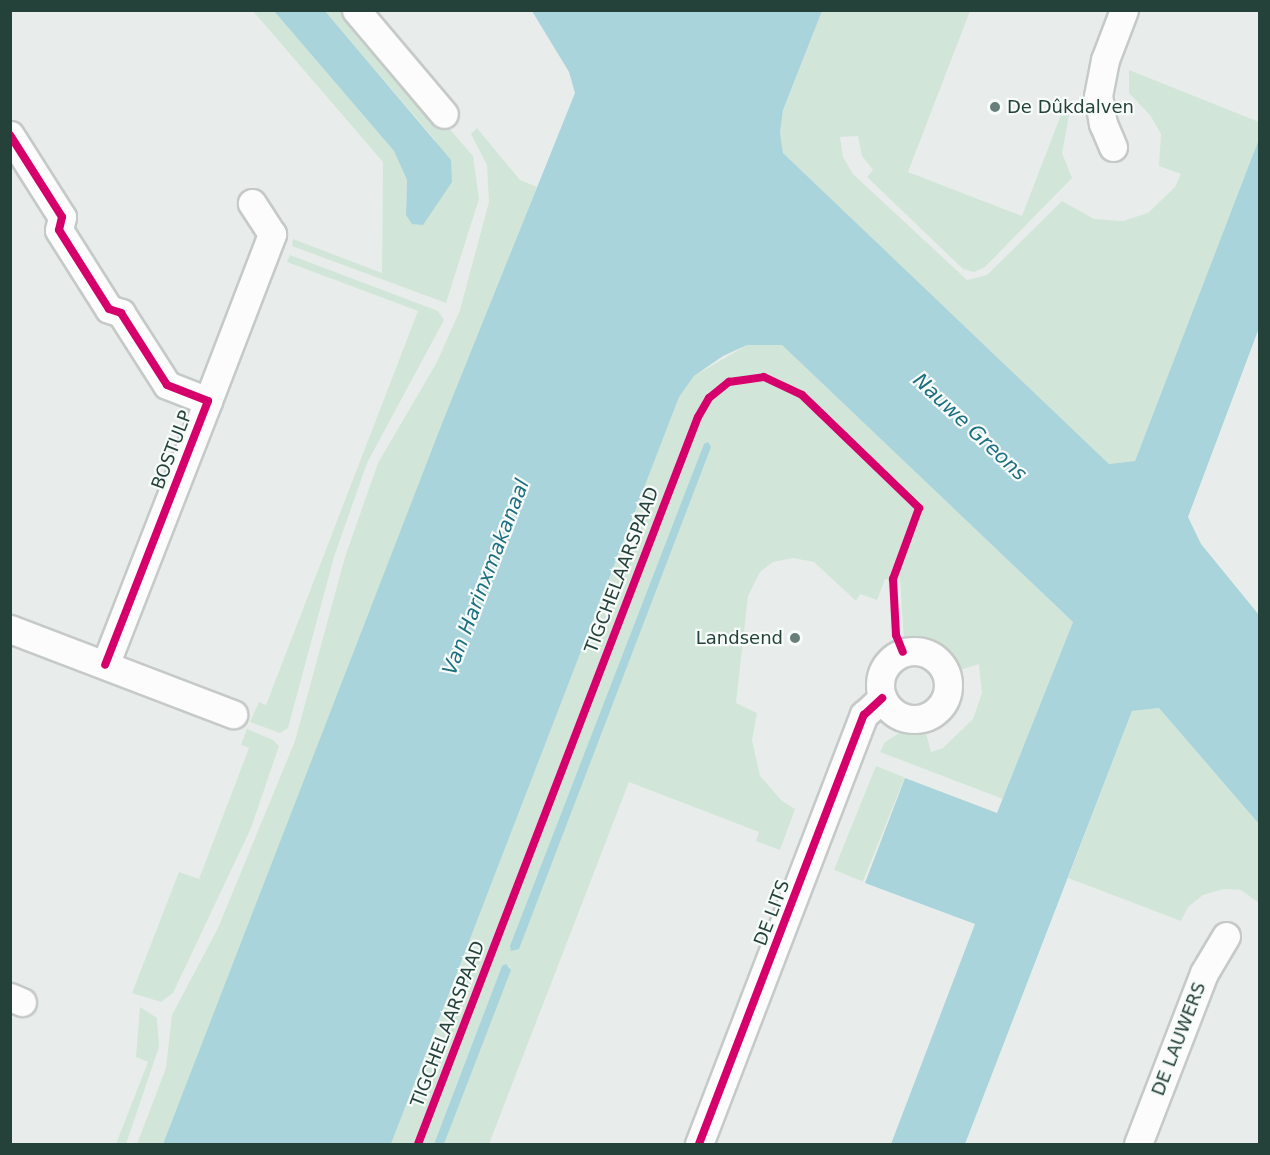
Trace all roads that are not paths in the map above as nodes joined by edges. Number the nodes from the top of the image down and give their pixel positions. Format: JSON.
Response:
{"nodes":[{"id":1,"x":356,"y":10,"type":"edge"},
{"id":2,"x":1124,"y":10,"type":"edge"},
{"id":3,"x":444,"y":114,"type":"dead end"},
{"id":4,"x":10,"y":135,"type":"edge"},
{"id":5,"x":1113,"y":147,"type":"dead end"},
{"id":6,"x":252,"y":203,"type":"dead end"},
{"id":7,"x":208,"y":401,"type":"junction"},
{"id":8,"x":10,"y":629,"type":"edge"},
{"id":9,"x":105,"y":665,"type":"junction"},
{"id":10,"x":882,"y":698,"type":"dead end"},
{"id":11,"x":232,"y":714,"type":"dead end"},
{"id":12,"x":1226,"y":936,"type":"dead end"},
{"id":13,"x":699,"y":1144,"type":"edge"},
{"id":14,"x":1138,"y":1144,"type":"edge"}],
"edges":[{"from":1,"to":3,"type":"street"},
{"from":2,"to":5,"type":"street"},
{"from":4,"to":7,"type":"street","name":"BOSTULP"},
{"from":6,"to":7,"type":"street","name":"BOSTULP"},
{"from":7,"to":9,"type":"street","name":"BOSTULP"},
{"from":8,"to":9,"type":"street"},
{"from":9,"to":11,"type":"street"},
{"from":10,"to":13,"type":"street","name":"DE LITS"},
{"from":12,"to":14,"type":"street","name":"DE LAUWERS"}]}
